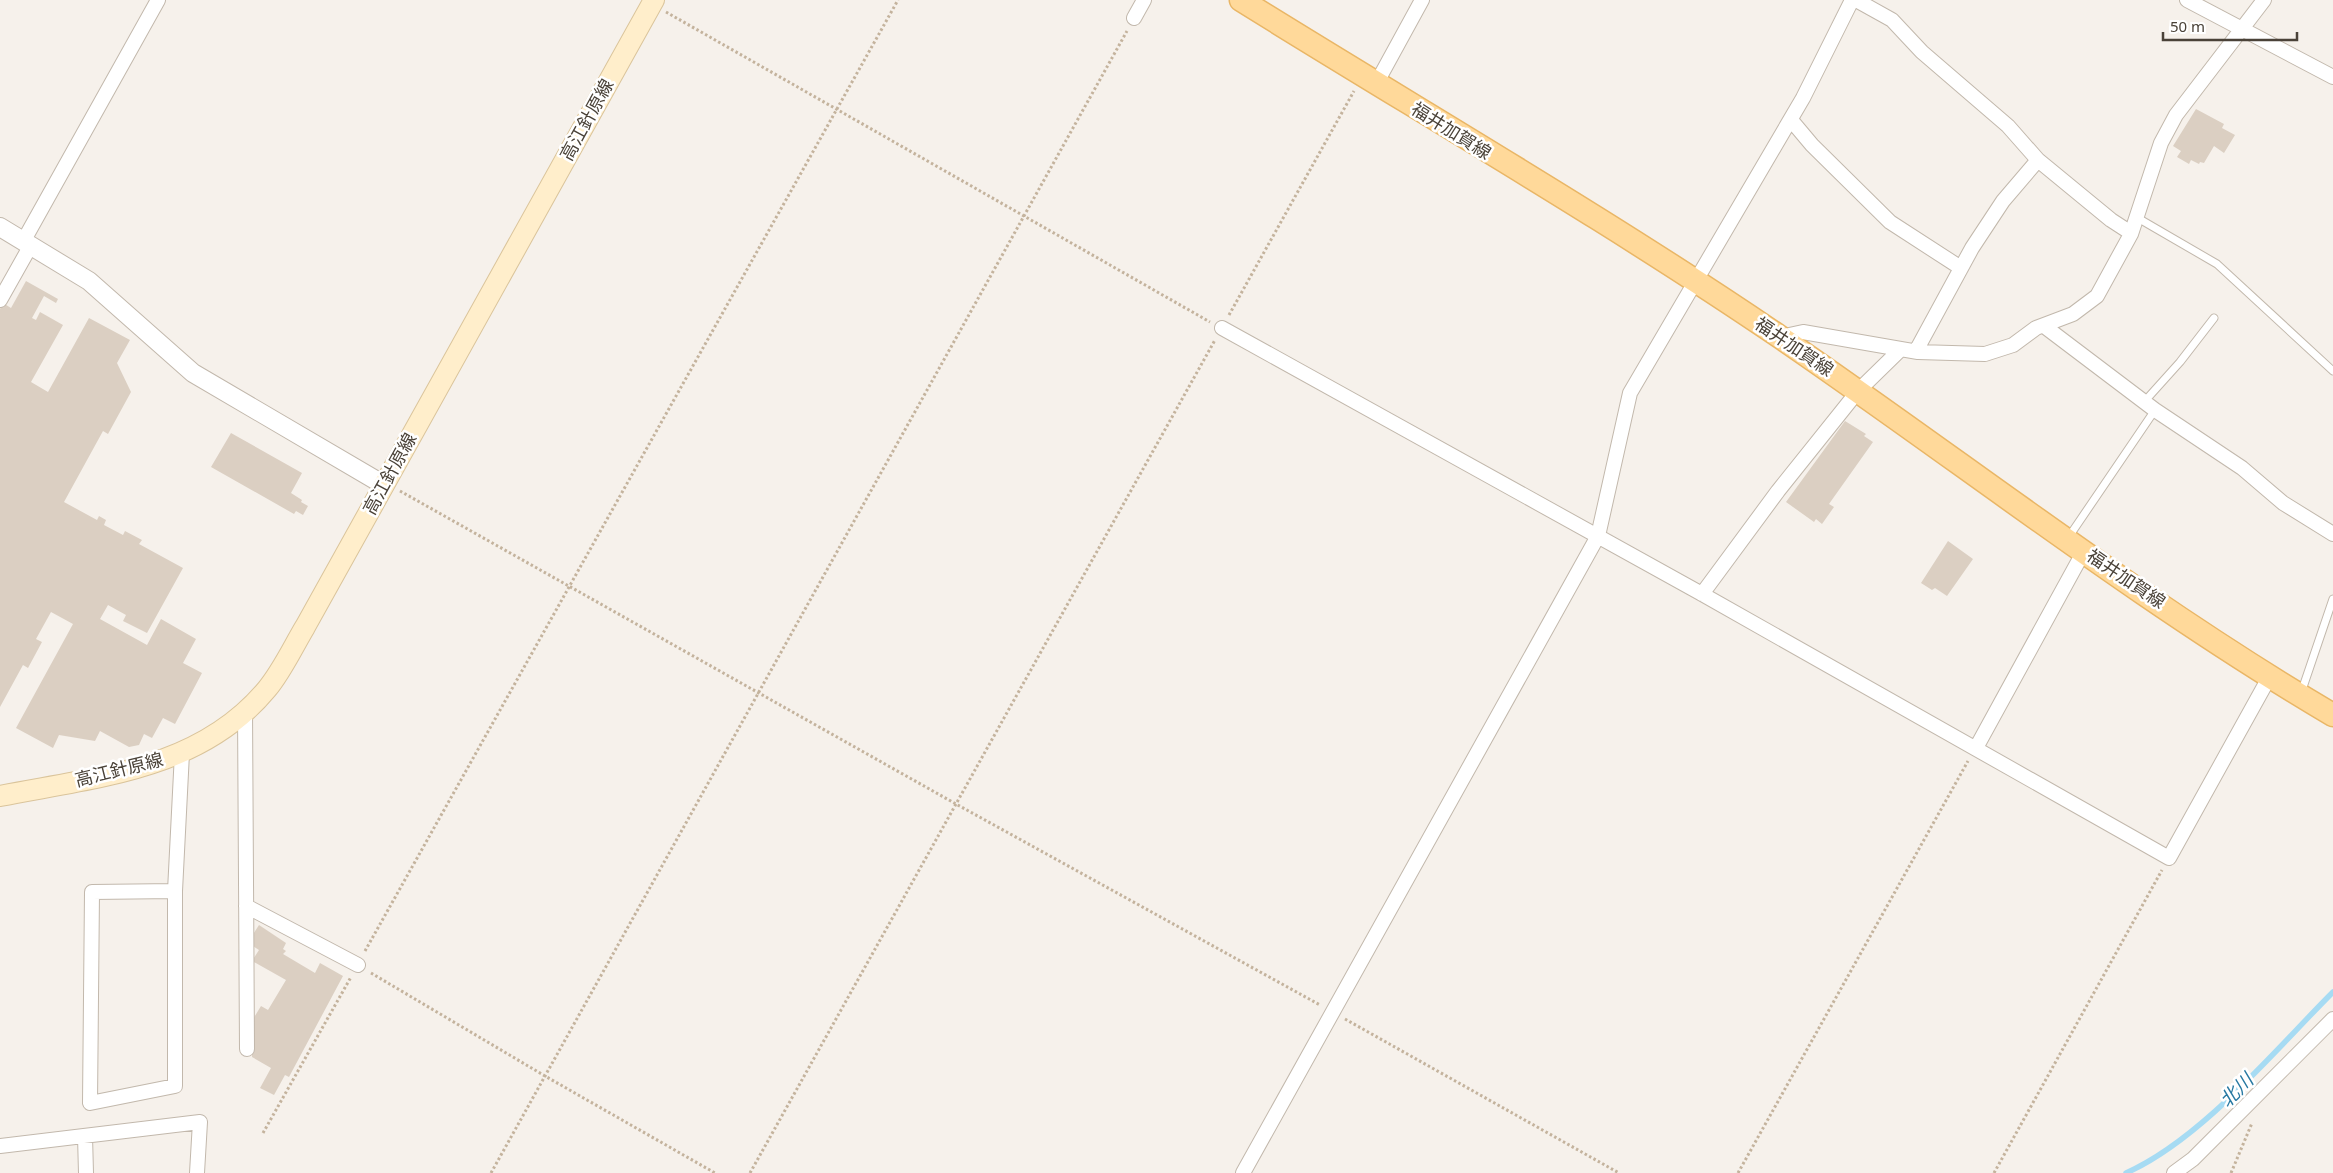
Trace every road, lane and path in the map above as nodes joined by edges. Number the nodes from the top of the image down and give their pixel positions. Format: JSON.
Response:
{"nodes":[{"id":1,"x":158,"y":0,"type":"edge"},
{"id":2,"x":898,"y":0,"type":"edge"},
{"id":3,"x":1144,"y":0,"type":"edge"},
{"id":4,"x":1241,"y":0,"type":"edge"},
{"id":5,"x":1422,"y":0,"type":"edge"},
{"id":6,"x":1852,"y":0,"type":"edge"},
{"id":7,"x":1856,"y":0,"type":"edge"},
{"id":8,"x":2187,"y":0,"type":"edge"},
{"id":9,"x":2264,"y":0,"type":"edge"},
{"id":10,"x":652,"y":2,"type":"edge"},
{"id":11,"x":1134,"y":18,"type":"joint"},
{"id":12,"x":2241,"y":30,"type":"junction"},
{"id":13,"x":2333,"y":77,"type":"edge"},
{"id":14,"x":1369,"y":80,"type":"junction"},
{"id":15,"x":836,"y":108,"type":"junction"},
{"id":16,"x":1791,"y":120,"type":"junction"},
{"id":17,"x":2038,"y":160,"type":"junction"},
{"id":18,"x":1024,"y":215,"type":"junction"},
{"id":19,"x":2136,"y":217,"type":"junction"},
{"id":20,"x":0,"y":227,"type":"edge"},
{"id":21,"x":2132,"y":232,"type":"junction"},
{"id":22,"x":27,"y":242,"type":"junction"},
{"id":23,"x":1960,"y":268,"type":"junction"},
{"id":24,"x":1696,"y":280,"type":"junction"},
{"id":25,"x":0,"y":300,"type":"edge"},
{"id":26,"x":2214,"y":318,"type":"dead end"},
{"id":27,"x":2044,"y":326,"type":"junction"},
{"id":28,"x":1222,"y":328,"type":"junction"},
{"id":29,"x":1780,"y":337,"type":"junction"},
{"id":30,"x":1901,"y":349,"type":"junction"},
{"id":31,"x":1916,"y":351,"type":"junction"},
{"id":32,"x":2333,"y":371,"type":"edge"},
{"id":33,"x":1858,"y":391,"type":"junction"},
{"id":34,"x":2150,"y":406,"type":"junction"},
{"id":35,"x":385,"y":484,"type":"junction"},
{"id":36,"x":2333,"y":534,"type":"edge"},
{"id":37,"x":1598,"y":536,"type":"junction"},
{"id":38,"x":2075,"y":545,"type":"junction"},
{"id":39,"x":569,"y":586,"type":"junction"},
{"id":40,"x":1702,"y":594,"type":"junction"},
{"id":41,"x":2333,"y":599,"type":"edge"},
{"id":42,"x":2270,"y":676,"type":"junction"},
{"id":43,"x":758,"y":693,"type":"junction"},
{"id":44,"x":2300,"y":695,"type":"junction"},
{"id":45,"x":245,"y":710,"type":"junction"},
{"id":46,"x":2333,"y":715,"type":"edge"},
{"id":47,"x":1976,"y":748,"type":"junction"},
{"id":48,"x":182,"y":753,"type":"junction"},
{"id":49,"x":0,"y":796,"type":"edge"},
{"id":50,"x":956,"y":804,"type":"junction"},
{"id":51,"x":2169,"y":858,"type":"junction"},
{"id":52,"x":175,"y":891,"type":"junction"},
{"id":53,"x":246,"y":906,"type":"junction"},
{"id":54,"x":358,"y":965,"type":"junction"},
{"id":55,"x":1331,"y":1012,"type":"junction"},
{"id":56,"x":2333,"y":1019,"type":"edge"},
{"id":57,"x":247,"y":1049,"type":"dead end"},
{"id":58,"x":545,"y":1076,"type":"junction"},
{"id":59,"x":263,"y":1133,"type":"dead end"},
{"id":60,"x":85,"y":1136,"type":"junction"},
{"id":61,"x":0,"y":1146,"type":"edge"},
{"id":62,"x":86,"y":1173,"type":"edge"},
{"id":63,"x":197,"y":1173,"type":"edge"},
{"id":64,"x":491,"y":1173,"type":"edge"},
{"id":65,"x":716,"y":1173,"type":"edge"},
{"id":66,"x":750,"y":1173,"type":"edge"},
{"id":67,"x":1243,"y":1173,"type":"edge"},
{"id":68,"x":1619,"y":1173,"type":"edge"},
{"id":69,"x":1738,"y":1173,"type":"edge"},
{"id":70,"x":1994,"y":1173,"type":"edge"},
{"id":71,"x":2174,"y":1173,"type":"edge"}],
"edges":[{"from":1,"to":22,"type":"street"},
{"from":2,"to":15,"type":"path"},
{"from":3,"to":11,"type":"street"},
{"from":4,"to":14,"type":"main road","name":"福井加賀線"},
{"from":5,"to":14,"type":"street"},
{"from":6,"to":16,"type":"street"},
{"from":7,"to":17,"type":"street"},
{"from":8,"to":12,"type":"street"},
{"from":9,"to":12,"type":"street"},
{"from":10,"to":15,"type":"path"},
{"from":10,"to":35,"type":"main road","name":"高江針原線"},
{"from":11,"to":18,"type":"path"},
{"from":12,"to":13,"type":"street"},
{"from":12,"to":19,"type":"street"},
{"from":14,"to":24,"type":"main road","name":"福井加賀線"},
{"from":14,"to":28,"type":"path"},
{"from":15,"to":18,"type":"path"},
{"from":15,"to":39,"type":"path"},
{"from":16,"to":23,"type":"street"},
{"from":16,"to":24,"type":"street"},
{"from":17,"to":21,"type":"street"},
{"from":17,"to":23,"type":"street"},
{"from":18,"to":28,"type":"path"},
{"from":18,"to":43,"type":"path"},
{"from":19,"to":21,"type":"street"},
{"from":19,"to":32,"type":"lane"},
{"from":20,"to":22,"type":"street"},
{"from":21,"to":27,"type":"street"},
{"from":22,"to":25,"type":"street"},
{"from":22,"to":35,"type":"street"},
{"from":23,"to":31,"type":"street"},
{"from":24,"to":29,"type":"main road","name":"福井加賀線"},
{"from":24,"to":37,"type":"street"},
{"from":26,"to":34,"type":"lane"},
{"from":27,"to":31,"type":"street"},
{"from":27,"to":34,"type":"street"},
{"from":28,"to":37,"type":"street"},
{"from":28,"to":50,"type":"path"},
{"from":29,"to":30,"type":"street"},
{"from":29,"to":33,"type":"main road","name":"福井加賀線"},
{"from":30,"to":31,"type":"street"},
{"from":30,"to":33,"type":"street"},
{"from":33,"to":38,"type":"main road","name":"福井加賀線"},
{"from":33,"to":40,"type":"street"},
{"from":34,"to":36,"type":"street"},
{"from":34,"to":38,"type":"lane"},
{"from":35,"to":39,"type":"path"},
{"from":35,"to":45,"type":"main road","name":"高江針原線"},
{"from":37,"to":40,"type":"street"},
{"from":37,"to":55,"type":"street"},
{"from":38,"to":42,"type":"main road","name":"福井加賀線"},
{"from":38,"to":47,"type":"street"},
{"from":39,"to":43,"type":"path"},
{"from":39,"to":54,"type":"path"},
{"from":40,"to":47,"type":"street"},
{"from":41,"to":44,"type":"lane"},
{"from":42,"to":44,"type":"main road","name":"福井加賀線"},
{"from":42,"to":51,"type":"street"},
{"from":43,"to":50,"type":"path"},
{"from":43,"to":58,"type":"path"},
{"from":44,"to":46,"type":"main road","name":"福井加賀線"},
{"from":45,"to":48,"type":"main road","name":"高江針原線"},
{"from":45,"to":53,"type":"street"},
{"from":47,"to":51,"type":"street"},
{"from":47,"to":69,"type":"path"},
{"from":48,"to":49,"type":"main road","name":"高江針原線"},
{"from":48,"to":52,"type":"street"},
{"from":50,"to":55,"type":"path"},
{"from":50,"to":66,"type":"path"},
{"from":51,"to":70,"type":"path"},
{"from":52,"to":52,"type":"street"},
{"from":53,"to":54,"type":"street"},
{"from":53,"to":57,"type":"street"},
{"from":54,"to":58,"type":"path"},
{"from":54,"to":59,"type":"path"},
{"from":55,"to":67,"type":"street"},
{"from":55,"to":68,"type":"path"},
{"from":56,"to":71,"type":"street"},
{"from":58,"to":64,"type":"path"},
{"from":58,"to":65,"type":"path"},
{"from":60,"to":61,"type":"street"},
{"from":60,"to":62,"type":"street"},
{"from":60,"to":63,"type":"street"}]}
